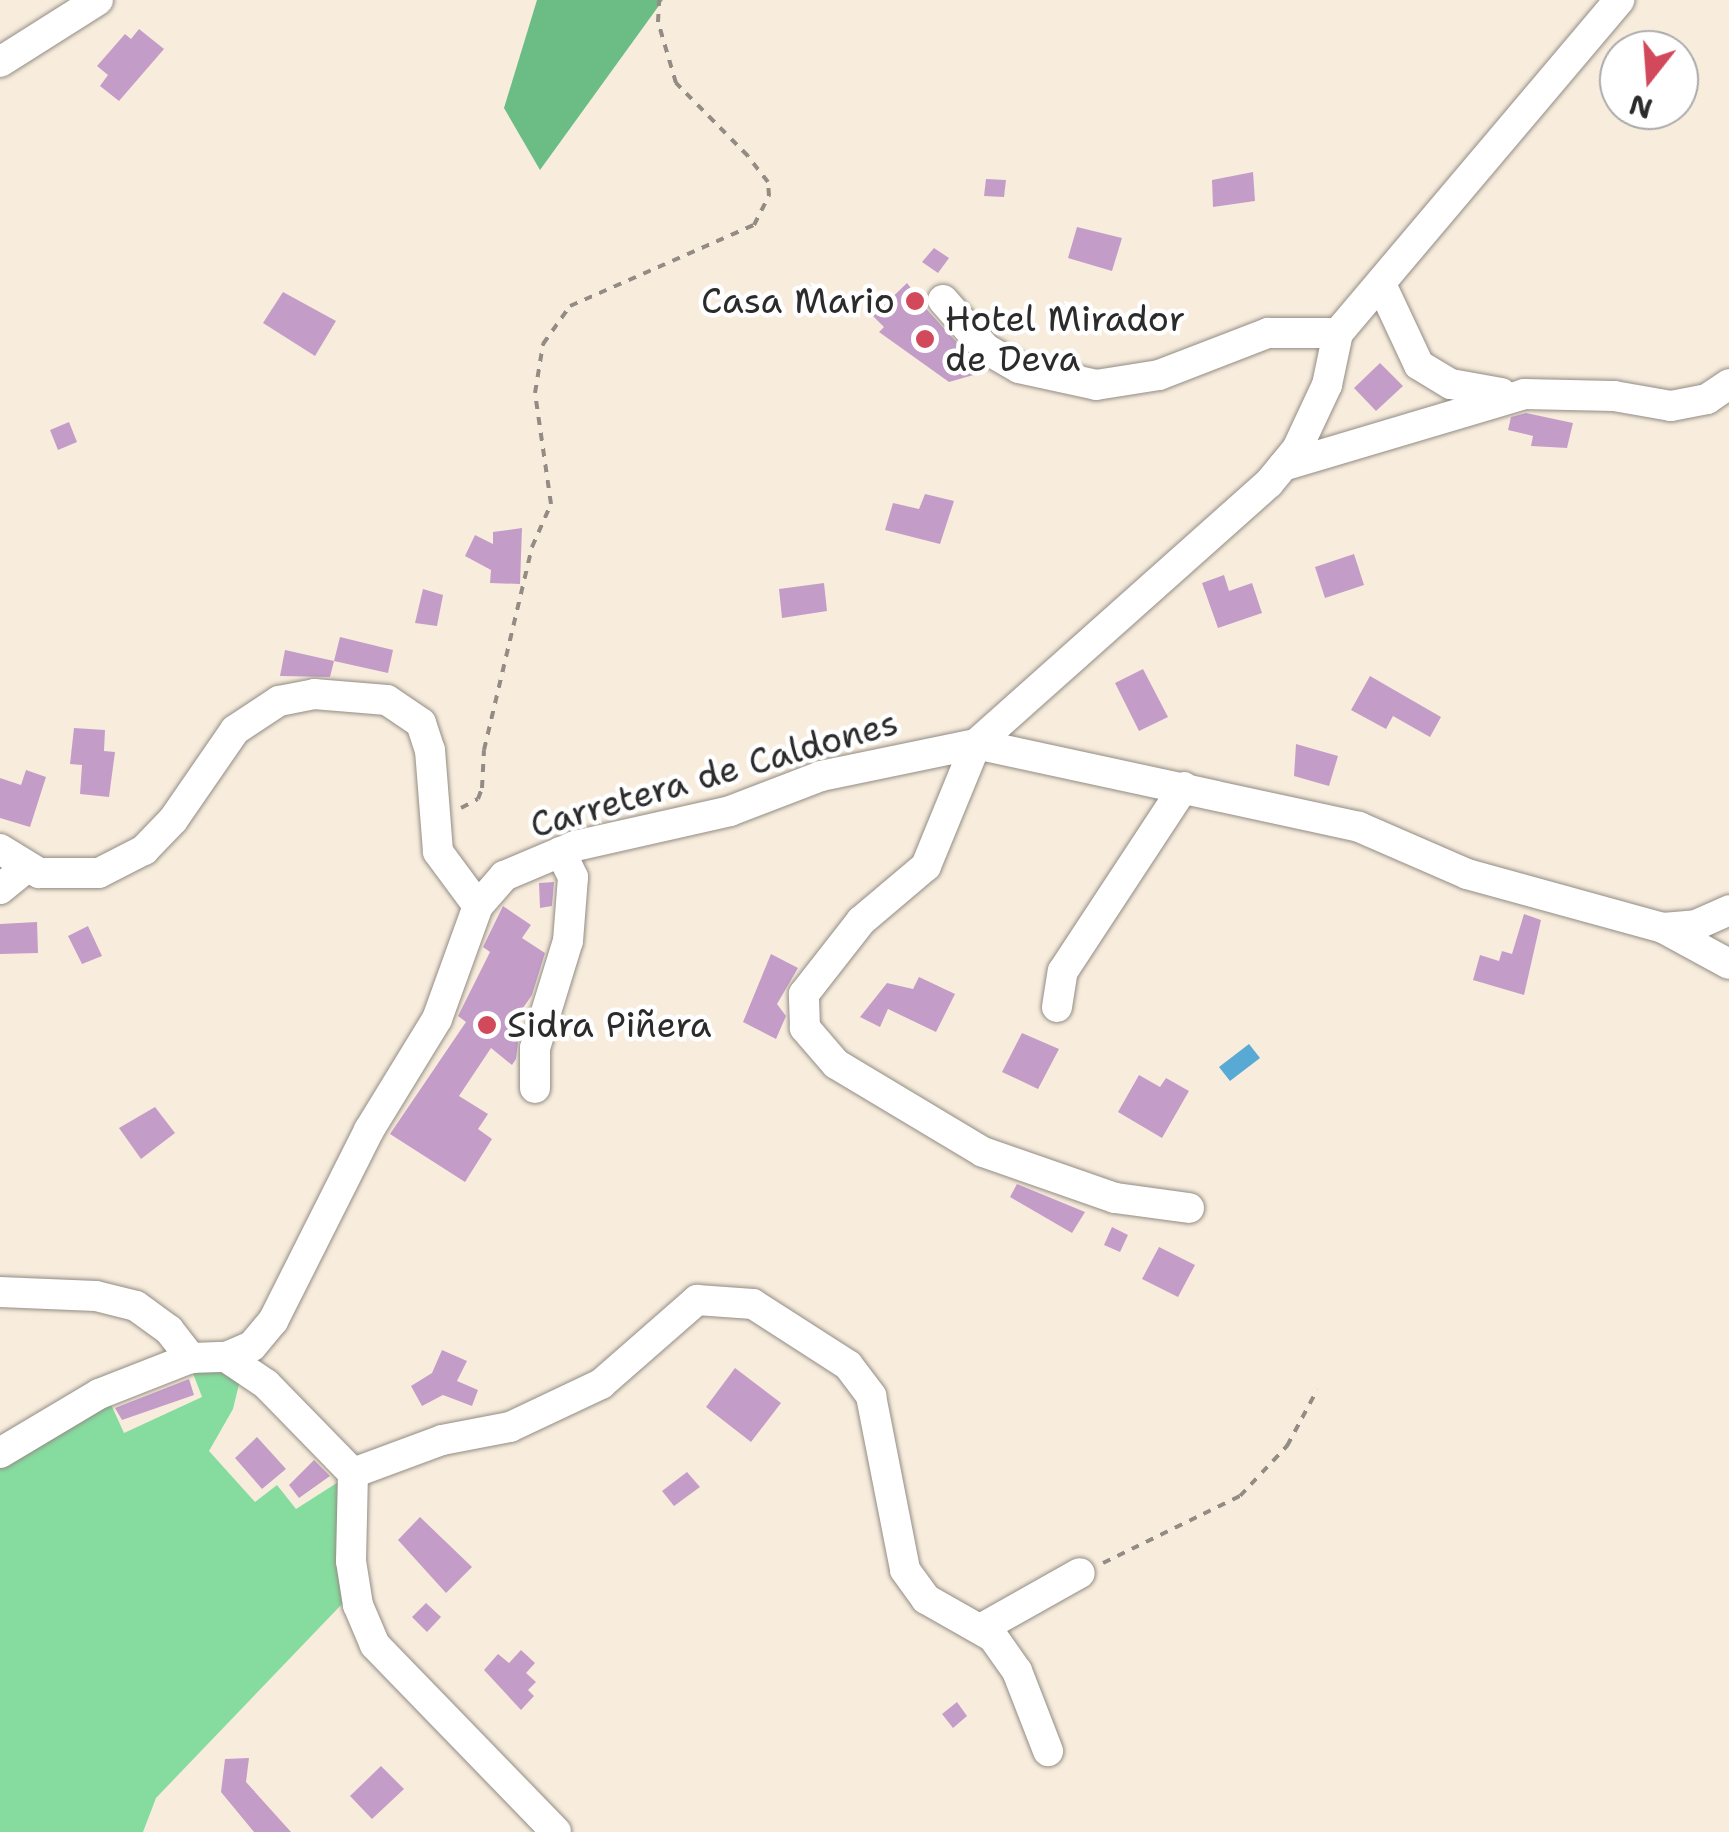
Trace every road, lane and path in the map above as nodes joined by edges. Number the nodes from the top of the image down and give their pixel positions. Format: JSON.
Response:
{"nodes":[{"id":1,"x":98,"y":0,"type":"edge"},
{"id":2,"x":659,"y":0,"type":"edge"},
{"id":3,"x":1619,"y":0,"type":"edge"},
{"id":4,"x":0,"y":62,"type":"edge"},
{"id":5,"x":1381,"y":284,"type":"junction"},
{"id":6,"x":942,"y":300,"type":"dead end"},
{"id":7,"x":1338,"y":333,"type":"junction"},
{"id":8,"x":1729,"y":384,"type":"edge"},
{"id":9,"x":1524,"y":394,"type":"junction"},
{"id":10,"x":1283,"y":466,"type":"junction"},
{"id":11,"x":976,"y":744,"type":"junction"},
{"id":12,"x":1184,"y":787,"type":"junction"},
{"id":13,"x":430,"y":810,"type":"junction"},
{"id":14,"x":0,"y":849,"type":"edge"},
{"id":15,"x":561,"y":852,"type":"junction"},
{"id":16,"x":26,"y":868,"type":"junction"},
{"id":17,"x":0,"y":889,"type":"edge"},
{"id":18,"x":478,"y":906,"type":"junction"},
{"id":19,"x":1729,"y":910,"type":"edge"},
{"id":20,"x":1663,"y":928,"type":"junction"},
{"id":21,"x":1729,"y":964,"type":"edge"},
{"id":22,"x":1057,"y":1007,"type":"dead end"},
{"id":23,"x":535,"y":1088,"type":"dead end"},
{"id":24,"x":1189,"y":1208,"type":"dead end"},
{"id":25,"x":0,"y":1292,"type":"edge"},
{"id":26,"x":226,"y":1357,"type":"junction"},
{"id":27,"x":191,"y":1358,"type":"junction"},
{"id":28,"x":1317,"y":1390,"type":"dead end"},
{"id":29,"x":0,"y":1453,"type":"edge"},
{"id":30,"x":354,"y":1473,"type":"junction"},
{"id":31,"x":1080,"y":1573,"type":"joint"},
{"id":32,"x":982,"y":1628,"type":"junction"},
{"id":33,"x":1048,"y":1752,"type":"dead end"},
{"id":34,"x":556,"y":1832,"type":"edge"}],
"edges":[{"from":1,"to":4,"type":"street"},
{"from":2,"to":13,"type":"path"},
{"from":3,"to":5,"type":"street"},
{"from":5,"to":7,"type":"street"},
{"from":5,"to":9,"type":"street"},
{"from":6,"to":7,"type":"street"},
{"from":7,"to":10,"type":"street"},
{"from":8,"to":9,"type":"street"},
{"from":9,"to":10,"type":"street"},
{"from":10,"to":11,"type":"street"},
{"from":11,"to":12,"type":"street","name":"Carretera de Caldones"},
{"from":11,"to":15,"type":"street","name":"Carretera de Caldones"},
{"from":11,"to":24,"type":"street"},
{"from":12,"to":20,"type":"street","name":"Carretera de Caldones"},
{"from":12,"to":22,"type":"street"},
{"from":13,"to":16,"type":"street"},
{"from":13,"to":18,"type":"street"},
{"from":14,"to":16,"type":"street"},
{"from":15,"to":18,"type":"street","name":"Carretera de Caldones"},
{"from":15,"to":23,"type":"street"},
{"from":16,"to":17,"type":"street"},
{"from":18,"to":26,"type":"street","name":"Carretera de Caldones"},
{"from":19,"to":20,"type":"street","name":"Carretera de Caldones"},
{"from":20,"to":21,"type":"street"},
{"from":25,"to":27,"type":"street"},
{"from":26,"to":27,"type":"street"},
{"from":26,"to":30,"type":"street"},
{"from":27,"to":29,"type":"street"},
{"from":28,"to":31,"type":"path"},
{"from":30,"to":32,"type":"street"},
{"from":30,"to":34,"type":"street"},
{"from":31,"to":32,"type":"street"},
{"from":32,"to":33,"type":"street"}]}
